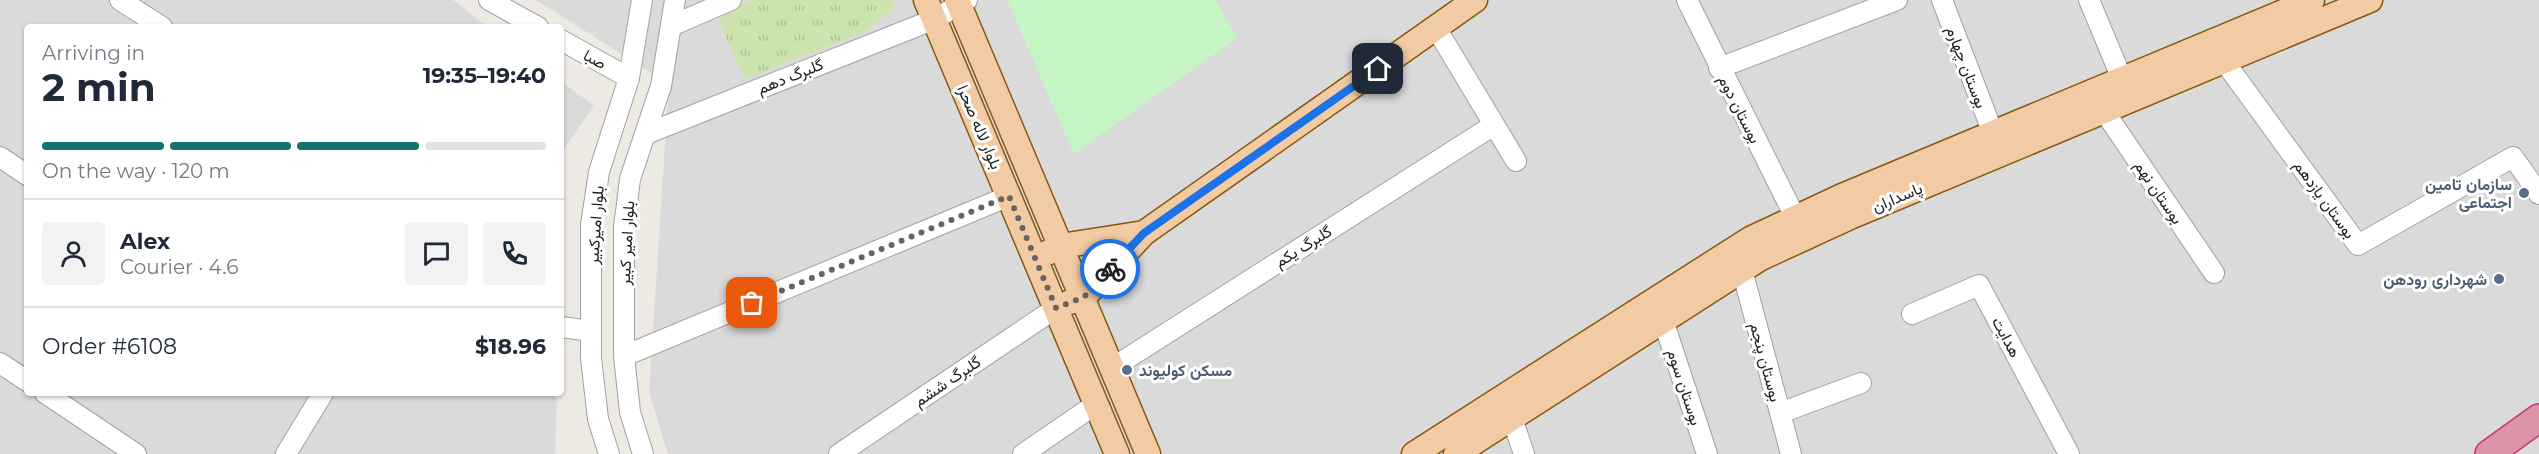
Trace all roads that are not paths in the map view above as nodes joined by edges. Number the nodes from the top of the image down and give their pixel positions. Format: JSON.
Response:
{"nodes":[{"id":1,"x":120,"y":0,"type":"edge"},
{"id":2,"x":489,"y":0,"type":"edge"},
{"id":3,"x":642,"y":0,"type":"edge"},
{"id":4,"x":675,"y":0,"type":"edge"},
{"id":5,"x":730,"y":0,"type":"edge"},
{"id":6,"x":1475,"y":0,"type":"edge"},
{"id":7,"x":1687,"y":0,"type":"edge"},
{"id":8,"x":1897,"y":0,"type":"edge"},
{"id":9,"x":1942,"y":0,"type":"edge"},
{"id":10,"x":2089,"y":0,"type":"edge"},
{"id":11,"x":2312,"y":0,"type":"edge"},
{"id":12,"x":2370,"y":0,"type":"edge"},
{"id":13,"x":961,"y":2,"type":"edge"},
{"id":14,"x":930,"y":10,"type":"edge"},
{"id":15,"x":157,"y":24,"type":"edge"},
{"id":16,"x":532,"y":24,"type":"edge"},
{"id":17,"x":671,"y":26,"type":"junction"},
{"id":18,"x":1436,"y":28,"type":"junction"},
{"id":19,"x":564,"y":42,"type":"edge"},
{"id":20,"x":2219,"y":51,"type":"junction"},
{"id":21,"x":1719,"y":68,"type":"junction"},
{"id":22,"x":629,"y":78,"type":"junction"},
{"id":23,"x":2122,"y":79,"type":"junction"},
{"id":24,"x":2104,"y":111,"type":"junction"},
{"id":25,"x":1494,"y":125,"type":"junction"},
{"id":26,"x":1993,"y":133,"type":"junction"},
{"id":27,"x":646,"y":134,"type":"junction"},
{"id":28,"x":0,"y":158,"type":"edge"},
{"id":29,"x":1516,"y":161,"type":"dead end"},
{"id":30,"x":24,"y":174,"type":"edge"},
{"id":31,"x":2539,"y":194,"type":"edge"},
{"id":32,"x":1009,"y":196,"type":"junction"},
{"id":33,"x":1795,"y":216,"type":"junction"},
{"id":34,"x":1144,"y":233,"type":"junction"},
{"id":35,"x":1061,"y":246,"type":"junction"},
{"id":36,"x":1036,"y":258,"type":"junction"},
{"id":37,"x":1742,"y":270,"type":"junction"},
{"id":38,"x":2214,"y":273,"type":"dead end"},
{"id":39,"x":1084,"y":297,"type":"junction"},
{"id":40,"x":1056,"y":308,"type":"junction"},
{"id":41,"x":1912,"y":314,"type":"dead end"},
{"id":42,"x":1663,"y":320,"type":"junction"},
{"id":43,"x":564,"y":327,"type":"edge"},
{"id":44,"x":591,"y":331,"type":"junction"},
{"id":45,"x":624,"y":356,"type":"junction"},
{"id":46,"x":0,"y":363,"type":"edge"},
{"id":47,"x":1112,"y":368,"type":"junction"},
{"id":48,"x":24,"y":379,"type":"edge"},
{"id":49,"x":1860,"y":383,"type":"dead end"},
{"id":50,"x":49,"y":396,"type":"edge"},
{"id":51,"x":321,"y":396,"type":"edge"},
{"id":52,"x":1096,"y":404,"type":"junction"},
{"id":53,"x":1506,"y":408,"type":"junction"},
{"id":54,"x":630,"y":412,"type":"junction"},
{"id":55,"x":1780,"y":413,"type":"junction"},
{"id":56,"x":598,"y":418,"type":"junction"},
{"id":57,"x":2539,"y":418,"type":"edge"},
{"id":58,"x":136,"y":454,"type":"edge"},
{"id":59,"x":286,"y":454,"type":"edge"},
{"id":60,"x":609,"y":454,"type":"edge"},
{"id":61,"x":643,"y":454,"type":"edge"},
{"id":62,"x":839,"y":454,"type":"edge"},
{"id":63,"x":1023,"y":454,"type":"edge"},
{"id":64,"x":1117,"y":454,"type":"edge"},
{"id":65,"x":1148,"y":454,"type":"edge"},
{"id":66,"x":1414,"y":454,"type":"edge"},
{"id":67,"x":1455,"y":454,"type":"edge"},
{"id":68,"x":1524,"y":454,"type":"edge"},
{"id":69,"x":1707,"y":454,"type":"edge"},
{"id":70,"x":1791,"y":454,"type":"edge"},
{"id":71,"x":2069,"y":454,"type":"edge"},
{"id":72,"x":2489,"y":454,"type":"edge"}],
"edges":[{"from":1,"to":15,"type":"street"},
{"from":2,"to":16,"type":"street"},
{"from":3,"to":22,"type":"street","name":"بلوار امیرکبیر"},
{"from":4,"to":17,"type":"street","name":"بلوار امیر کبیر"},
{"from":5,"to":17,"type":"street"},
{"from":6,"to":18,"type":"main road"},
{"from":7,"to":21,"type":"street","name":"بوستان دوم"},
{"from":8,"to":21,"type":"street"},
{"from":9,"to":26,"type":"street","name":"بوستان چهارم"},
{"from":10,"to":23,"type":"street"},
{"from":11,"to":20,"type":"main road","name":"پاسداران"},
{"from":12,"to":20,"type":"main road","name":"پاسداران"},
{"from":13,"to":14,"type":"street","name":"گلبرگ دهم"},
{"from":13,"to":35,"type":"main road","name":"بلوار لاله صحرا"},
{"from":14,"to":27,"type":"street","name":"گلبرگ دهم"},
{"from":14,"to":32,"type":"main road","name":"بلوار لاله صحرا"},
{"from":17,"to":27,"type":"street","name":"بلوار امیر کبیر"},
{"from":18,"to":25,"type":"street"},
{"from":18,"to":34,"type":"main road"},
{"from":19,"to":22,"type":"street","name":"صبا"},
{"from":20,"to":23,"type":"main road","name":"پاسداران"},
{"from":20,"to":24,"type":"main road","name":"پاسداران"},
{"from":20,"to":31,"type":"street","name":"بوستان یازدهم"},
{"from":21,"to":33,"type":"street","name":"بوستان دوم"},
{"from":22,"to":44,"type":"street","name":"بلوار امیرکبیر"},
{"from":23,"to":26,"type":"main road","name":"پاسداران"},
{"from":24,"to":37,"type":"main road","name":"پاسداران"},
{"from":24,"to":38,"type":"street","name":"بوستان نهم"},
{"from":25,"to":29,"type":"street"},
{"from":25,"to":47,"type":"street","name":"گلبرگ یکم"},
{"from":26,"to":33,"type":"main road","name":"پاسداران"},
{"from":27,"to":45,"type":"street","name":"بلوار امیر کبیر"},
{"from":28,"to":30,"type":"street"},
{"from":32,"to":36,"type":"main road","name":"بلوار لاله صحرا"},
{"from":32,"to":45,"type":"street"},
{"from":33,"to":53,"type":"main road","name":"پاسداران"},
{"from":34,"to":35,"type":"main road"},
{"from":34,"to":39,"type":"main road"},
{"from":35,"to":36,"type":"main road"},
{"from":35,"to":39,"type":"main road","name":"بلوار لاله صحرا"},
{"from":36,"to":40,"type":"main road","name":"بلوار لاله صحرا"},
{"from":37,"to":42,"type":"main road","name":"پاسداران"},
{"from":37,"to":55,"type":"street","name":"بوستان پنجم"},
{"from":39,"to":40,"type":"main road"},
{"from":39,"to":47,"type":"main road","name":"بلوار لاله صحرا"},
{"from":40,"to":52,"type":"main road","name":"بلوار لاله صحرا"},
{"from":40,"to":62,"type":"street","name":"گلبرگ ششم"},
{"from":41,"to":71,"type":"street","name":"هدایت"},
{"from":42,"to":53,"type":"main road","name":"پاسداران"},
{"from":42,"to":69,"type":"street","name":"بوستان سوم"},
{"from":43,"to":44,"type":"street"},
{"from":44,"to":56,"type":"street","name":"بلوار امیرکبیر"},
{"from":45,"to":54,"type":"street","name":"بلوار امیر کبیر"},
{"from":46,"to":48,"type":"street"},
{"from":47,"to":65,"type":"main road","name":"بلوار لاله صحرا"},
{"from":49,"to":55,"type":"street"},
{"from":50,"to":58,"type":"street"},
{"from":51,"to":59,"type":"street"},
{"from":52,"to":63,"type":"street"},
{"from":52,"to":64,"type":"main road","name":"بلوار لاله صحرا"},
{"from":53,"to":66,"type":"main road","name":"پاسداران"},
{"from":53,"to":67,"type":"main road","name":"پاسداران"},
{"from":53,"to":68,"type":"street"},
{"from":54,"to":56,"type":"street"},
{"from":54,"to":61,"type":"street","name":"بلوار امیر کبیر"},
{"from":55,"to":70,"type":"street","name":"بوستان پنجم"},
{"from":56,"to":60,"type":"street","name":"بلوار امیرکبیر"},
{"from":57,"to":72,"type":"highway"}]}
